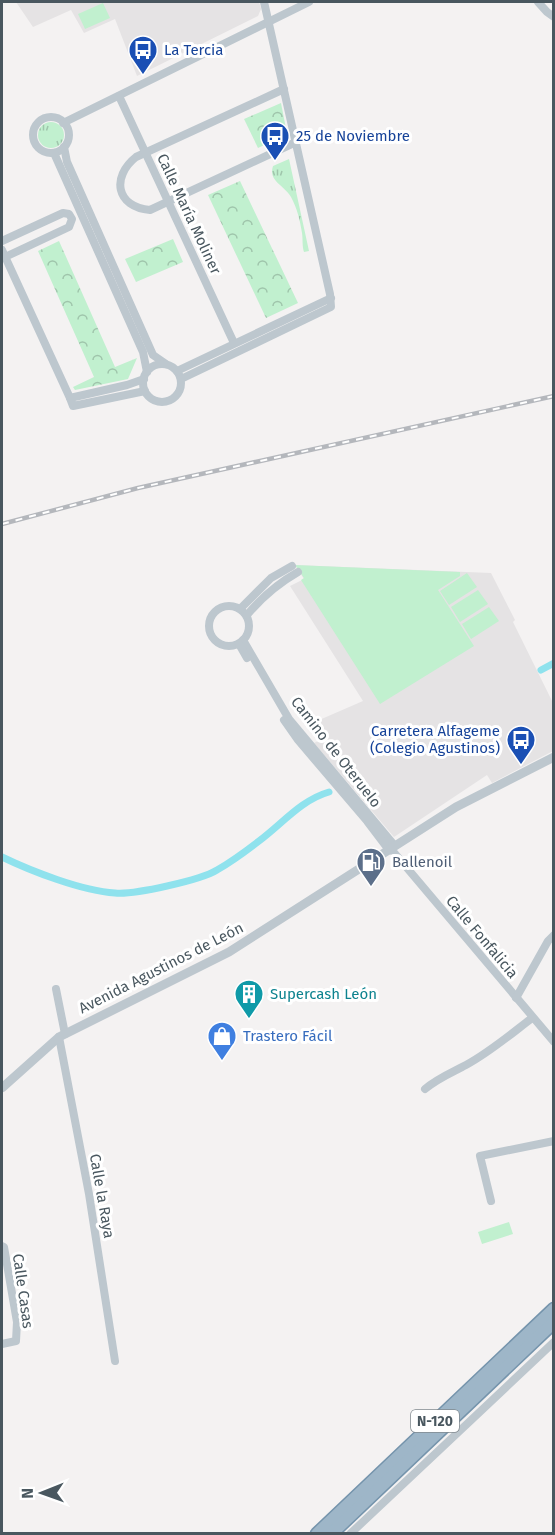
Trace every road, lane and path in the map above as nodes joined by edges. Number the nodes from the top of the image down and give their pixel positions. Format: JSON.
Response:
{"nodes":[{"id":1,"x":264,"y":2,"type":"edge"},
{"id":2,"x":309,"y":2,"type":"edge"},
{"id":3,"x":538,"y":2,"type":"edge"},
{"id":4,"x":554,"y":17,"type":"edge"},
{"id":5,"x":268,"y":20,"type":"junction"},
{"id":6,"x":284,"y":88,"type":"junction"},
{"id":7,"x":119,"y":96,"type":"junction"},
{"id":8,"x":63,"y":123,"type":"junction"},
{"id":9,"x":296,"y":142,"type":"junction"},
{"id":10,"x":64,"y":147,"type":"junction"},
{"id":11,"x":54,"y":153,"type":"junction"},
{"id":12,"x":146,"y":153,"type":"junction"},
{"id":13,"x":169,"y":202,"type":"junction"},
{"id":14,"x":2,"y":241,"type":"edge"},
{"id":15,"x":3,"y":254,"type":"edge"},
{"id":16,"x":331,"y":298,"type":"junction"},
{"id":17,"x":234,"y":343,"type":"junction"},
{"id":18,"x":166,"y":364,"type":"junction"},
{"id":19,"x":177,"y":371,"type":"junction"},
{"id":20,"x":145,"y":376,"type":"junction"},
{"id":21,"x":181,"y":379,"type":"junction"},
{"id":22,"x":145,"y":391,"type":"junction"},
{"id":23,"x":70,"y":398,"type":"junction"},
{"id":24,"x":240,"y":609,"type":"junction"},
{"id":25,"x":246,"y":615,"type":"junction"},
{"id":26,"x":241,"y":642,"type":"junction"},
{"id":27,"x":554,"y":757,"type":"edge"},
{"id":28,"x":392,"y":848,"type":"junction"},
{"id":29,"x":554,"y":935,"type":"edge"},
{"id":30,"x":56,"y":989,"type":"dead end"},
{"id":31,"x":516,"y":998,"type":"junction"},
{"id":32,"x":532,"y":1018,"type":"junction"},
{"id":33,"x":62,"y":1035,"type":"junction"},
{"id":34,"x":554,"y":1042,"type":"edge"},
{"id":35,"x":2,"y":1088,"type":"edge"},
{"id":36,"x":425,"y":1089,"type":"dead end"},
{"id":37,"x":554,"y":1141,"type":"edge"},
{"id":38,"x":491,"y":1201,"type":"dead end"},
{"id":39,"x":2,"y":1246,"type":"edge"},
{"id":40,"x":554,"y":1309,"type":"edge"},
{"id":41,"x":554,"y":1322,"type":"edge"},
{"id":42,"x":554,"y":1342,"type":"edge"},
{"id":43,"x":2,"y":1344,"type":"edge"},
{"id":44,"x":115,"y":1361,"type":"dead end"},
{"id":45,"x":316,"y":1533,"type":"edge"},
{"id":46,"x":332,"y":1533,"type":"edge"},
{"id":47,"x":350,"y":1533,"type":"edge"}],
"edges":[{"from":1,"to":5,"type":"street"},
{"from":2,"to":5,"type":"street"},
{"from":3,"to":4,"type":"street"},
{"from":5,"to":6,"type":"street"},
{"from":5,"to":7,"type":"street"},
{"from":6,"to":9,"type":"street"},
{"from":6,"to":12,"type":"street"},
{"from":7,"to":8,"type":"street"},
{"from":7,"to":12,"type":"street","name":"Calle María Moliner"},
{"from":8,"to":10,"type":"street"},
{"from":8,"to":11,"type":"street"},
{"from":9,"to":13,"type":"street"},
{"from":9,"to":16,"type":"street"},
{"from":10,"to":11,"type":"street"},
{"from":10,"to":18,"type":"street"},
{"from":11,"to":20,"type":"street"},
{"from":12,"to":13,"type":"street","name":"Calle María Moliner"},
{"from":12,"to":13,"type":"street"},
{"from":13,"to":17,"type":"street","name":"Calle María Moliner"},
{"from":14,"to":15,"type":"street"},
{"from":15,"to":23,"type":"street"},
{"from":16,"to":17,"type":"street"},
{"from":16,"to":21,"type":"street"},
{"from":17,"to":19,"type":"street"},
{"from":18,"to":19,"type":"street"},
{"from":18,"to":20,"type":"street"},
{"from":19,"to":21,"type":"street"},
{"from":20,"to":22,"type":"street"},
{"from":20,"to":23,"type":"street"},
{"from":21,"to":22,"type":"street"},
{"from":22,"to":23,"type":"street"},
{"from":24,"to":25,"type":"street"},
{"from":24,"to":25,"type":"street"},
{"from":24,"to":26,"type":"street"},
{"from":25,"to":26,"type":"street"},
{"from":26,"to":28,"type":"street","name":"Camino de Oteruelo"},
{"from":27,"to":28,"type":"street","name":"Avenida Agustinos de León"},
{"from":28,"to":31,"type":"street","name":"Calle Fonfalicia"},
{"from":28,"to":33,"type":"street","name":"Avenida Agustinos de León"},
{"from":29,"to":31,"type":"street"},
{"from":30,"to":33,"type":"street","name":"Calle la Raya"},
{"from":31,"to":32,"type":"street","name":"Calle Fonfalicia"},
{"from":32,"to":34,"type":"street","name":"Calle Fonfalicia"},
{"from":32,"to":36,"type":"street"},
{"from":33,"to":35,"type":"street","name":"Avenida Agustinos de León"},
{"from":33,"to":44,"type":"street","name":"Calle la Raya"},
{"from":37,"to":38,"type":"street"},
{"from":39,"to":43,"type":"street","name":"Calle Casas"},
{"from":40,"to":45,"type":"highway","number":"N-120"},
{"from":41,"to":46,"type":"highway","number":"N-120"},
{"from":42,"to":47,"type":"street"}]}
